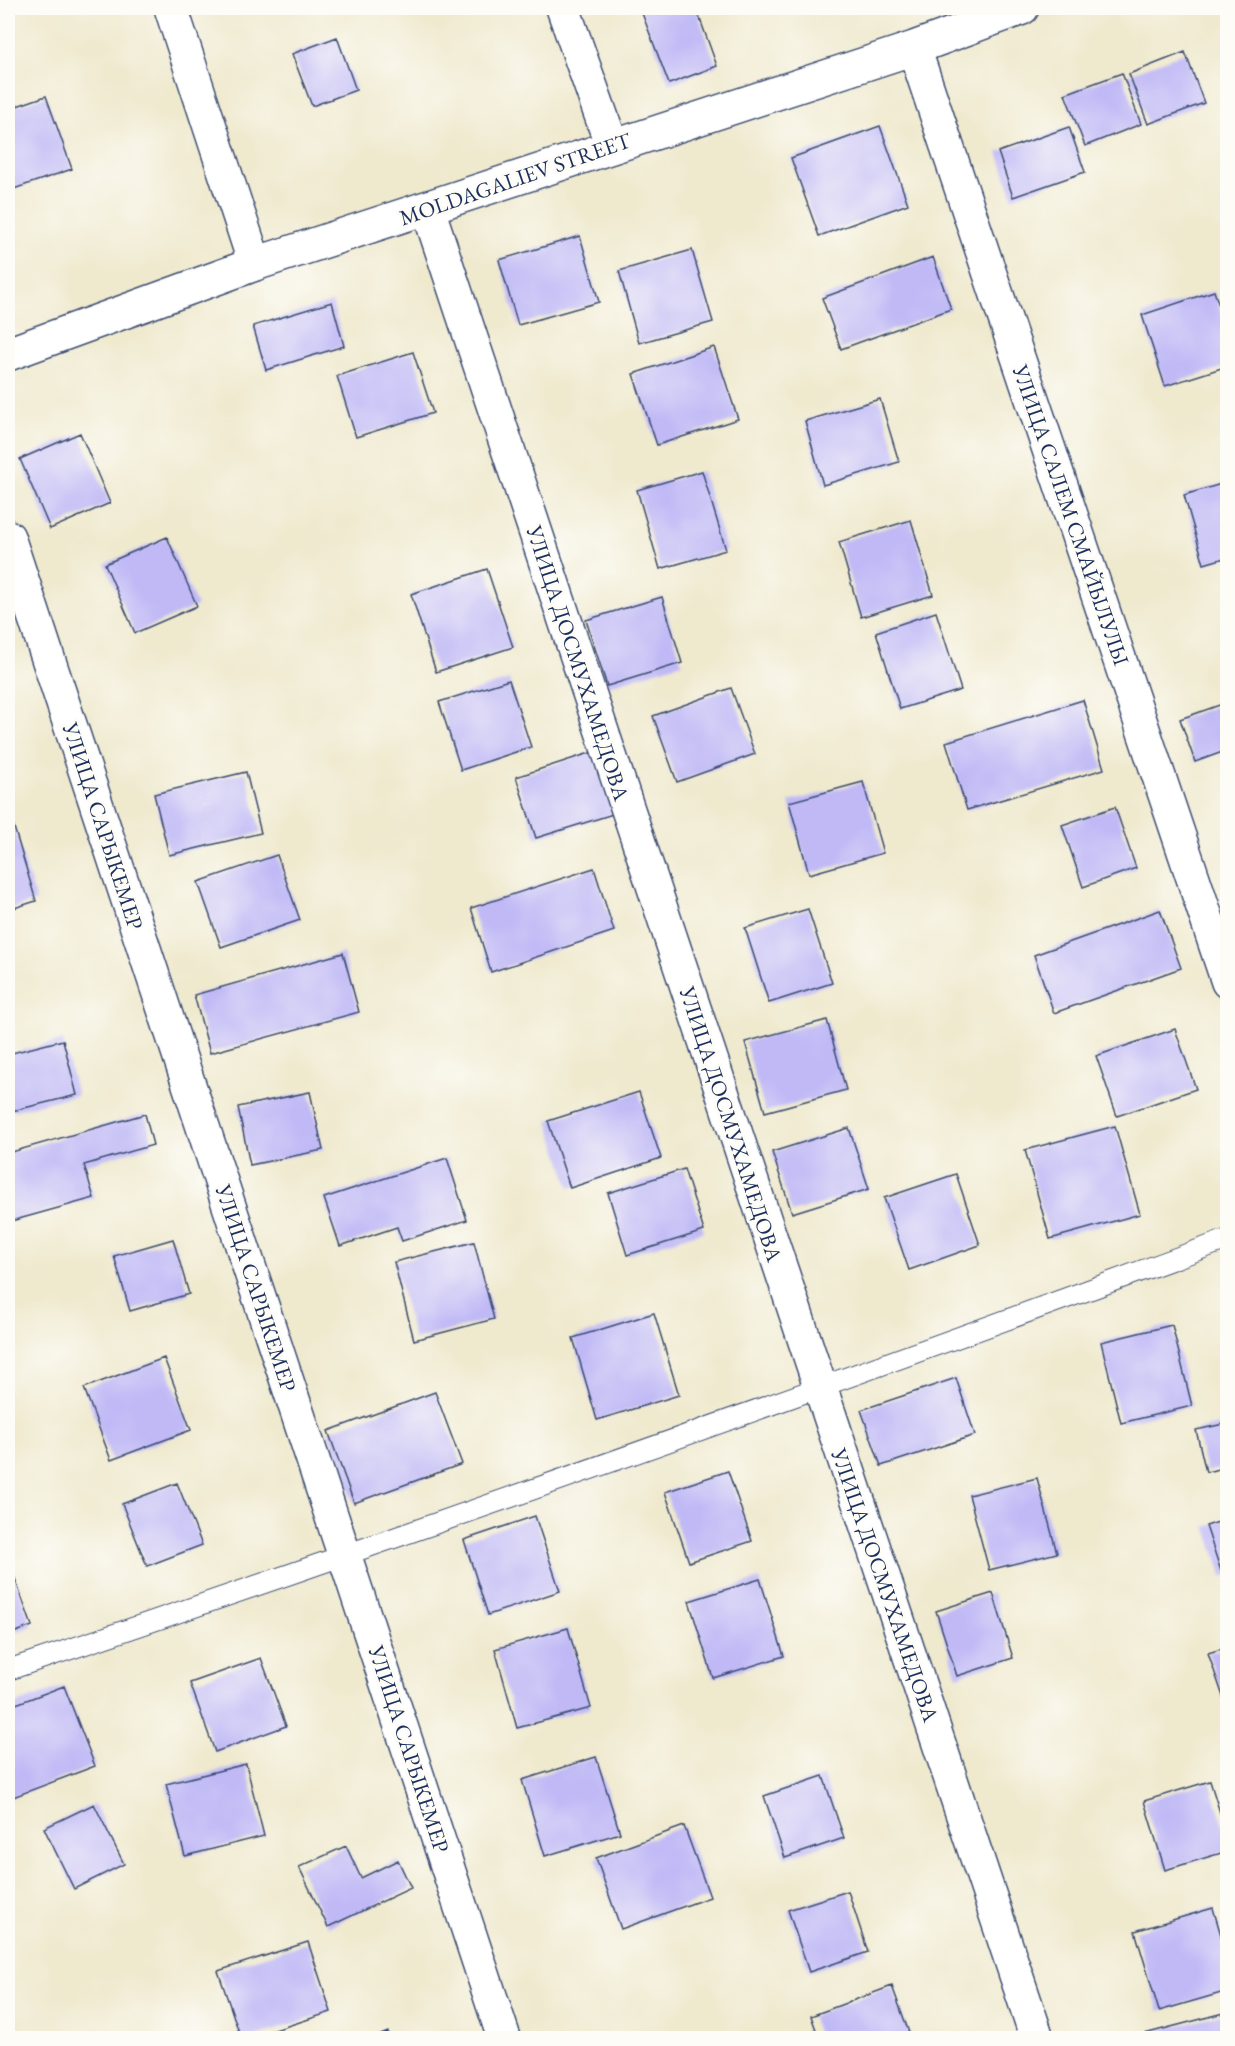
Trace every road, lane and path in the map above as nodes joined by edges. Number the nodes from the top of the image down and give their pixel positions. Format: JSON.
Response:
{"nodes":[{"id":1,"x":171,"y":8,"type":"edge"},
{"id":2,"x":563,"y":8,"type":"edge"},
{"id":3,"x":1007,"y":10,"type":"edge"},
{"id":4,"x":914,"y":48,"type":"junction"},
{"id":5,"x":612,"y":146,"type":"junction"},
{"id":6,"x":428,"y":209,"type":"junction"},
{"id":7,"x":255,"y":264,"type":"junction"},
{"id":8,"x":8,"y":354,"type":"edge"},
{"id":9,"x":8,"y":537,"type":"edge"},
{"id":10,"x":1227,"y":982,"type":"edge"},
{"id":11,"x":1227,"y":1239,"type":"edge"},
{"id":12,"x":819,"y":1389,"type":"junction"},
{"id":13,"x":345,"y":1557,"type":"junction"},
{"id":14,"x":8,"y":1670,"type":"edge"},
{"id":15,"x":504,"y":2038,"type":"edge"},
{"id":16,"x":1037,"y":2038,"type":"edge"}],
"edges":[{"from":1,"to":7,"type":"street"},
{"from":2,"to":5,"type":"street"},
{"from":3,"to":4,"type":"street","name":"MOLDAGALIEV STREET"},
{"from":4,"to":5,"type":"street","name":"MOLDAGALIEV STREET"},
{"from":4,"to":10,"type":"street","name":"УЛИЦА САЛЕМ СМАЙЫЛУЛЫ"},
{"from":5,"to":6,"type":"street","name":"MOLDAGALIEV STREET"},
{"from":6,"to":7,"type":"street","name":"MOLDAGALIEV STREET"},
{"from":6,"to":12,"type":"street","name":"УЛИЦА ДОСМУХАМЕДОВА"},
{"from":7,"to":8,"type":"street","name":"MOLDAGALIEV STREET"},
{"from":9,"to":13,"type":"street","name":"УЛИЦА САРЫКЕМЕР"},
{"from":11,"to":12,"type":"lane"},
{"from":12,"to":13,"type":"lane"},
{"from":12,"to":16,"type":"street","name":"УЛИЦА ДОСМУХАМЕДОВА"},
{"from":13,"to":14,"type":"lane"},
{"from":13,"to":15,"type":"street","name":"УЛИЦА САРЫКЕМЕР"}]}
